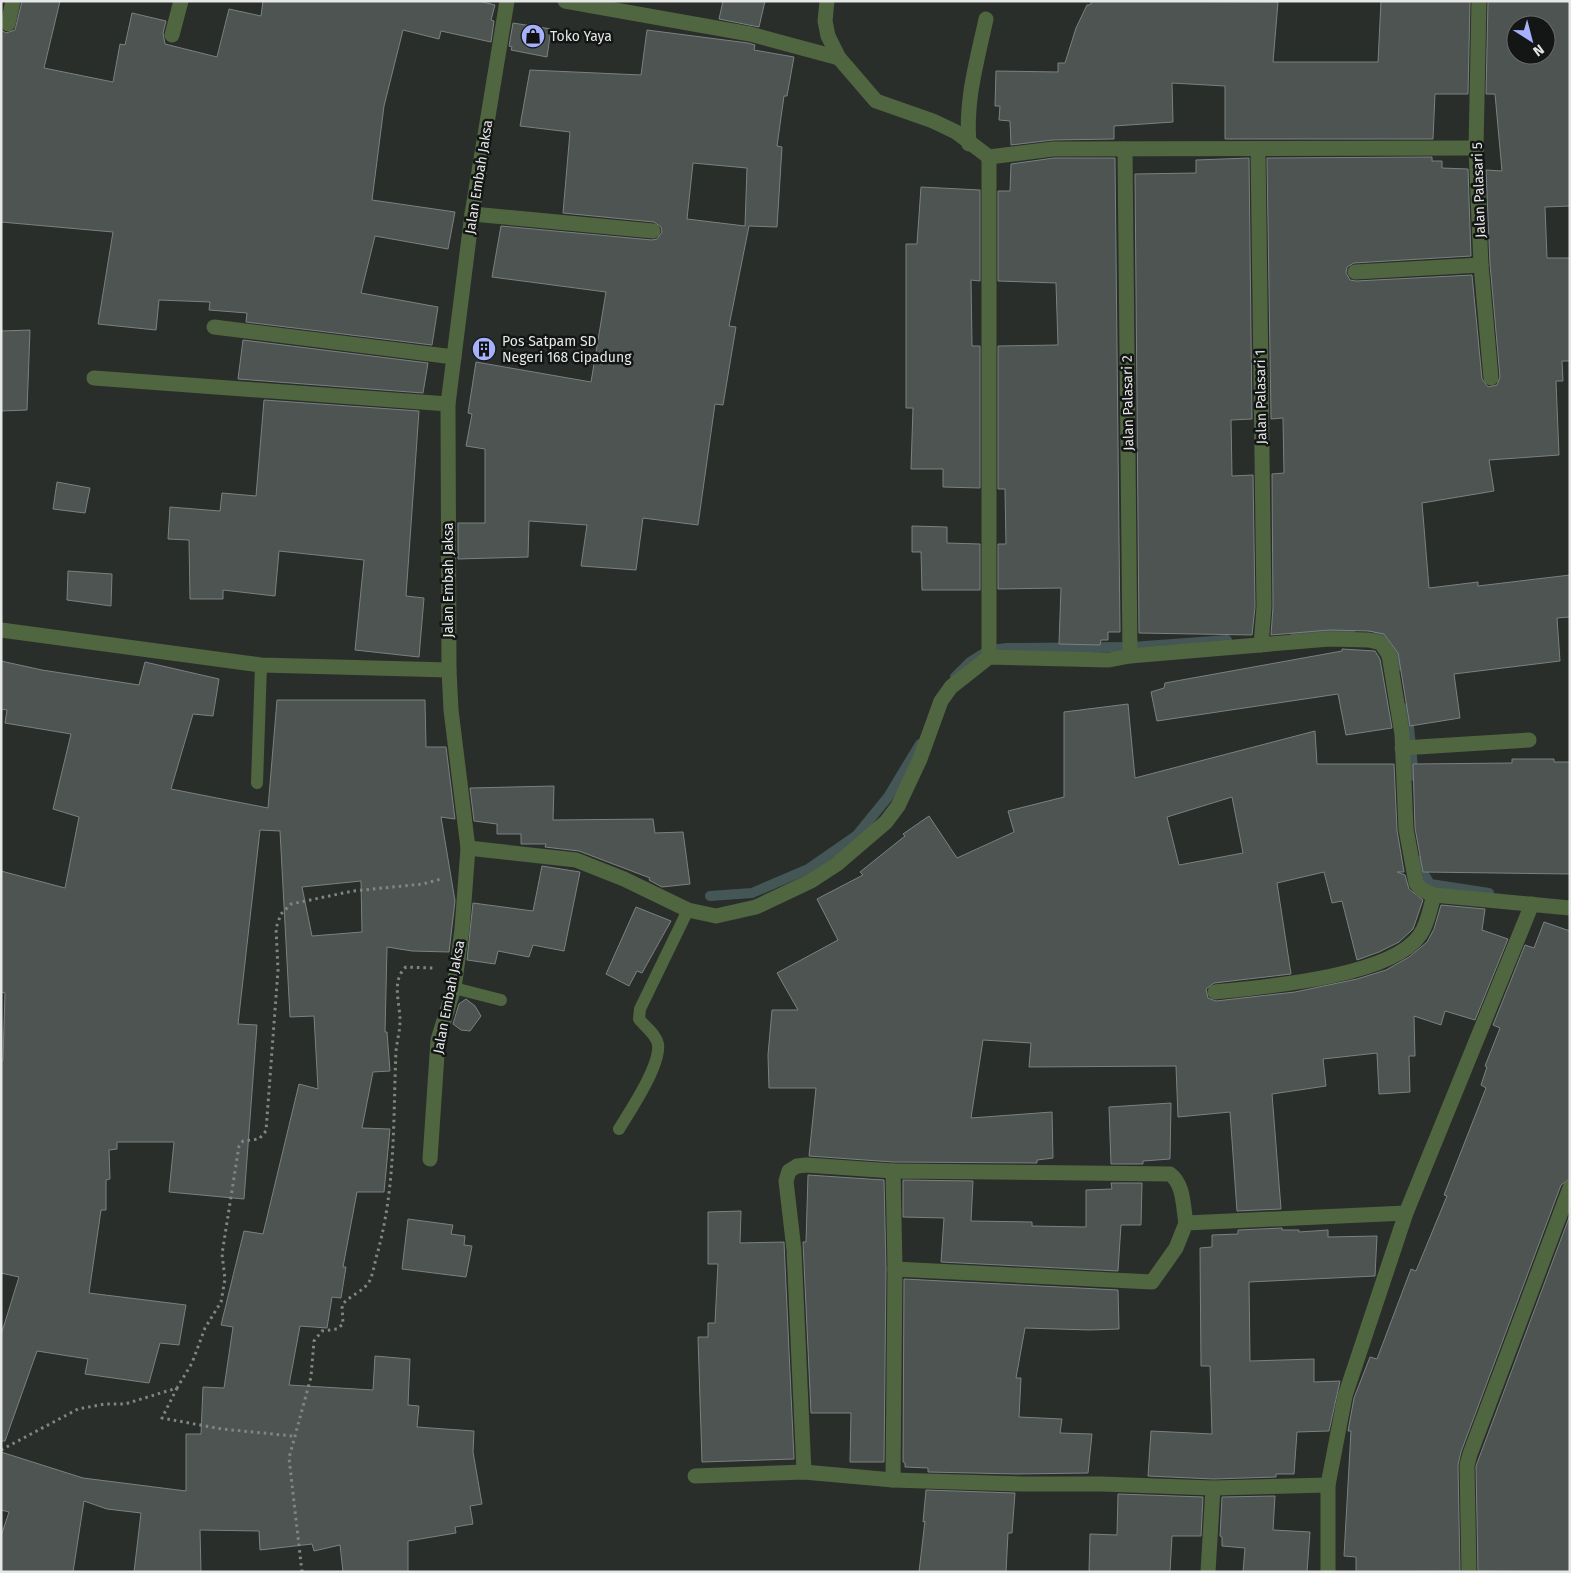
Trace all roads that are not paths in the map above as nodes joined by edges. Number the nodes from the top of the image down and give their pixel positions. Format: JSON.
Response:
{"nodes":[{"id":1,"x":13,"y":1,"type":"edge"},
{"id":2,"x":181,"y":1,"type":"edge"},
{"id":3,"x":507,"y":1,"type":"edge"},
{"id":4,"x":564,"y":1,"type":"edge"},
{"id":5,"x":828,"y":1,"type":"edge"},
{"id":6,"x":1479,"y":1,"type":"edge"},
{"id":7,"x":986,"y":19,"type":"dead end"},
{"id":8,"x":8,"y":24,"type":"dead end"},
{"id":9,"x":172,"y":35,"type":"dead end"},
{"id":10,"x":839,"y":58,"type":"junction"},
{"id":11,"x":969,"y":144,"type":"junction"},
{"id":12,"x":1476,"y":148,"type":"junction"},
{"id":13,"x":1125,"y":149,"type":"junction"},
{"id":14,"x":1258,"y":149,"type":"junction"},
{"id":15,"x":989,"y":157,"type":"junction"},
{"id":16,"x":472,"y":214,"type":"junction"},
{"id":17,"x":653,"y":231,"type":"dead end"},
{"id":18,"x":1481,"y":265,"type":"junction"},
{"id":19,"x":1355,"y":272,"type":"dead end"},
{"id":20,"x":214,"y":328,"type":"dead end"},
{"id":21,"x":454,"y":357,"type":"junction"},
{"id":22,"x":94,"y":378,"type":"dead end"},
{"id":23,"x":1491,"y":378,"type":"dead end"},
{"id":24,"x":448,"y":404,"type":"junction"},
{"id":25,"x":1,"y":630,"type":"edge"},
{"id":26,"x":1261,"y":645,"type":"junction"},
{"id":27,"x":1130,"y":656,"type":"junction"},
{"id":28,"x":989,"y":657,"type":"junction"},
{"id":29,"x":261,"y":665,"type":"junction"},
{"id":30,"x":448,"y":670,"type":"junction"},
{"id":31,"x":1529,"y":740,"type":"dead end"},
{"id":32,"x":1402,"y":748,"type":"junction"},
{"id":33,"x":257,"y":783,"type":"dead end"},
{"id":34,"x":468,"y":848,"type":"junction"},
{"id":35,"x":1434,"y":895,"type":"junction"},
{"id":36,"x":1532,"y":904,"type":"junction"},
{"id":37,"x":1570,"y":908,"type":"edge"},
{"id":38,"x":688,"y":910,"type":"junction"},
{"id":39,"x":454,"y":988,"type":"junction"},
{"id":40,"x":1215,"y":992,"type":"dead end"},
{"id":41,"x":501,"y":1000,"type":"dead end"},
{"id":42,"x":619,"y":1129,"type":"dead end"},
{"id":43,"x":430,"y":1159,"type":"dead end"},
{"id":44,"x":893,"y":1170,"type":"junction"},
{"id":45,"x":1570,"y":1188,"type":"edge"},
{"id":46,"x":1406,"y":1213,"type":"junction"},
{"id":47,"x":1186,"y":1223,"type":"junction"},
{"id":48,"x":895,"y":1269,"type":"junction"},
{"id":49,"x":804,"y":1472,"type":"junction"},
{"id":50,"x":695,"y":1476,"type":"dead end"},
{"id":51,"x":893,"y":1480,"type":"junction"},
{"id":52,"x":1328,"y":1486,"type":"junction"},
{"id":53,"x":1213,"y":1488,"type":"junction"},
{"id":54,"x":1208,"y":1572,"type":"edge"},
{"id":55,"x":1328,"y":1572,"type":"edge"},
{"id":56,"x":1469,"y":1572,"type":"edge"}],
"edges":[{"from":1,"to":8,"type":"street"},
{"from":2,"to":9,"type":"street"},
{"from":3,"to":16,"type":"street","name":"Jalan Embah Jaksa"},
{"from":4,"to":10,"type":"street"},
{"from":5,"to":10,"type":"street"},
{"from":6,"to":12,"type":"street","name":"Jalan Palasari 5"},
{"from":7,"to":11,"type":"street"},
{"from":10,"to":11,"type":"street"},
{"from":11,"to":15,"type":"street"},
{"from":12,"to":14,"type":"street"},
{"from":12,"to":18,"type":"street","name":"Jalan Palasari 5"},
{"from":13,"to":14,"type":"street"},
{"from":13,"to":15,"type":"street"},
{"from":13,"to":27,"type":"street","name":"Jalan Palasari 2"},
{"from":14,"to":26,"type":"street","name":"Jalan Palasari 1"},
{"from":15,"to":28,"type":"street"},
{"from":16,"to":17,"type":"street"},
{"from":16,"to":21,"type":"street","name":"Jalan Embah Jaksa"},
{"from":18,"to":19,"type":"street"},
{"from":18,"to":23,"type":"street","name":"Jalan Palasari 5"},
{"from":20,"to":21,"type":"street"},
{"from":21,"to":24,"type":"street","name":"Jalan Embah Jaksa"},
{"from":22,"to":24,"type":"street"},
{"from":24,"to":30,"type":"street","name":"Jalan Embah Jaksa"},
{"from":25,"to":29,"type":"street"},
{"from":26,"to":27,"type":"street"},
{"from":26,"to":32,"type":"street"},
{"from":27,"to":28,"type":"street"},
{"from":28,"to":38,"type":"street"},
{"from":29,"to":30,"type":"street"},
{"from":29,"to":33,"type":"lane"},
{"from":30,"to":34,"type":"street","name":"Jalan Embah Jaksa"},
{"from":31,"to":32,"type":"street"},
{"from":32,"to":35,"type":"street"},
{"from":34,"to":38,"type":"street"},
{"from":34,"to":39,"type":"street","name":"Jalan Embah Jaksa"},
{"from":35,"to":36,"type":"street"},
{"from":35,"to":40,"type":"street"},
{"from":36,"to":37,"type":"street"},
{"from":36,"to":46,"type":"street"},
{"from":38,"to":42,"type":"lane"},
{"from":39,"to":41,"type":"lane"},
{"from":39,"to":43,"type":"street","name":"Jalan Embah Jaksa"},
{"from":44,"to":47,"type":"street"},
{"from":44,"to":48,"type":"street"},
{"from":44,"to":49,"type":"street"},
{"from":45,"to":56,"type":"street"},
{"from":46,"to":47,"type":"street"},
{"from":46,"to":52,"type":"street"},
{"from":47,"to":48,"type":"street"},
{"from":48,"to":51,"type":"street"},
{"from":49,"to":50,"type":"street"},
{"from":49,"to":51,"type":"street"},
{"from":51,"to":53,"type":"street"},
{"from":52,"to":53,"type":"street"},
{"from":52,"to":55,"type":"street"},
{"from":53,"to":54,"type":"street"}]}
